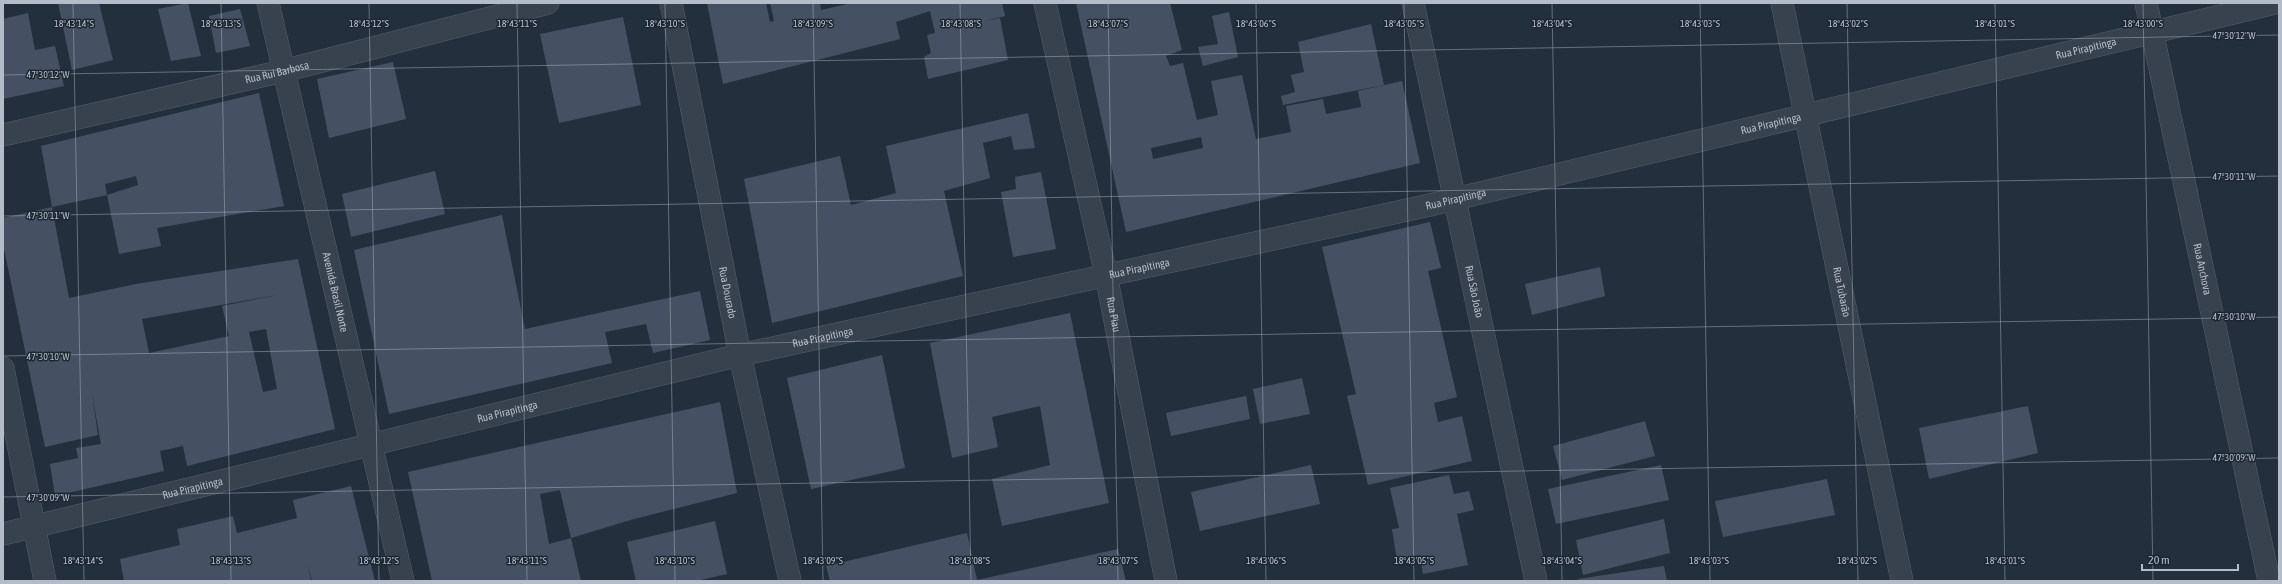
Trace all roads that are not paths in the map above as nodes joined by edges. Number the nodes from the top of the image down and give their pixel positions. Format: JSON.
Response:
{"nodes":[{"id":1,"x":268,"y":3,"type":"edge"},
{"id":2,"x":548,"y":3,"type":"edge"},
{"id":3,"x":671,"y":3,"type":"edge"},
{"id":4,"x":1045,"y":3,"type":"edge"},
{"id":5,"x":1413,"y":3,"type":"edge"},
{"id":6,"x":1782,"y":3,"type":"edge"},
{"id":7,"x":2146,"y":3,"type":"edge"},
{"id":8,"x":2275,"y":3,"type":"edge"},
{"id":9,"x":2152,"y":32,"type":"junction"},
{"id":10,"x":283,"y":70,"type":"junction"},
{"id":11,"x":1807,"y":115,"type":"junction"},
{"id":12,"x":3,"y":135,"type":"edge"},
{"id":13,"x":1456,"y":199,"type":"junction"},
{"id":14,"x":1106,"y":275,"type":"junction"},
{"id":15,"x":740,"y":355,"type":"junction"},
{"id":16,"x":3,"y":368,"type":"edge"},
{"id":17,"x":372,"y":444,"type":"junction"},
{"id":18,"x":34,"y":526,"type":"junction"},
{"id":19,"x":3,"y":534,"type":"edge"},
{"id":20,"x":45,"y":581,"type":"edge"},
{"id":21,"x":403,"y":581,"type":"edge"},
{"id":22,"x":790,"y":581,"type":"edge"},
{"id":23,"x":1166,"y":581,"type":"edge"},
{"id":24,"x":1536,"y":581,"type":"edge"},
{"id":25,"x":1902,"y":581,"type":"edge"},
{"id":26,"x":2269,"y":581,"type":"edge"}],
"edges":[{"from":1,"to":10,"type":"street","name":"Avenida Brasil Norte"},
{"from":2,"to":10,"type":"street","name":"Rua Rui Barbosa"},
{"from":3,"to":15,"type":"street","name":"Rua Dourado"},
{"from":4,"to":14,"type":"street","name":"Rua Piau"},
{"from":5,"to":13,"type":"street","name":"Rua São João"},
{"from":6,"to":11,"type":"street","name":"Rua Tubarão"},
{"from":7,"to":9,"type":"street","name":"Rua Anchova"},
{"from":8,"to":9,"type":"street","name":"Rua Pirapitinga"},
{"from":9,"to":11,"type":"street","name":"Rua Pirapitinga"},
{"from":9,"to":26,"type":"street","name":"Rua Anchova"},
{"from":10,"to":12,"type":"street","name":"Rua Rui Barbosa"},
{"from":10,"to":17,"type":"street","name":"Avenida Brasil Norte"},
{"from":11,"to":13,"type":"street","name":"Rua Pirapitinga"},
{"from":11,"to":25,"type":"street","name":"Rua Tubarão"},
{"from":13,"to":14,"type":"street","name":"Rua Pirapitinga"},
{"from":13,"to":24,"type":"street","name":"Rua São João"},
{"from":14,"to":15,"type":"street","name":"Rua Pirapitinga"},
{"from":14,"to":23,"type":"street","name":"Rua Piau"},
{"from":15,"to":17,"type":"street","name":"Rua Pirapitinga"},
{"from":15,"to":22,"type":"street","name":"Rua Dourado"},
{"from":16,"to":18,"type":"street"},
{"from":17,"to":18,"type":"street","name":"Rua Pirapitinga"},
{"from":17,"to":21,"type":"street","name":"Avenida Brasil Norte"},
{"from":18,"to":19,"type":"street","name":"Rua Pirapitinga"},
{"from":18,"to":20,"type":"street"}]}
